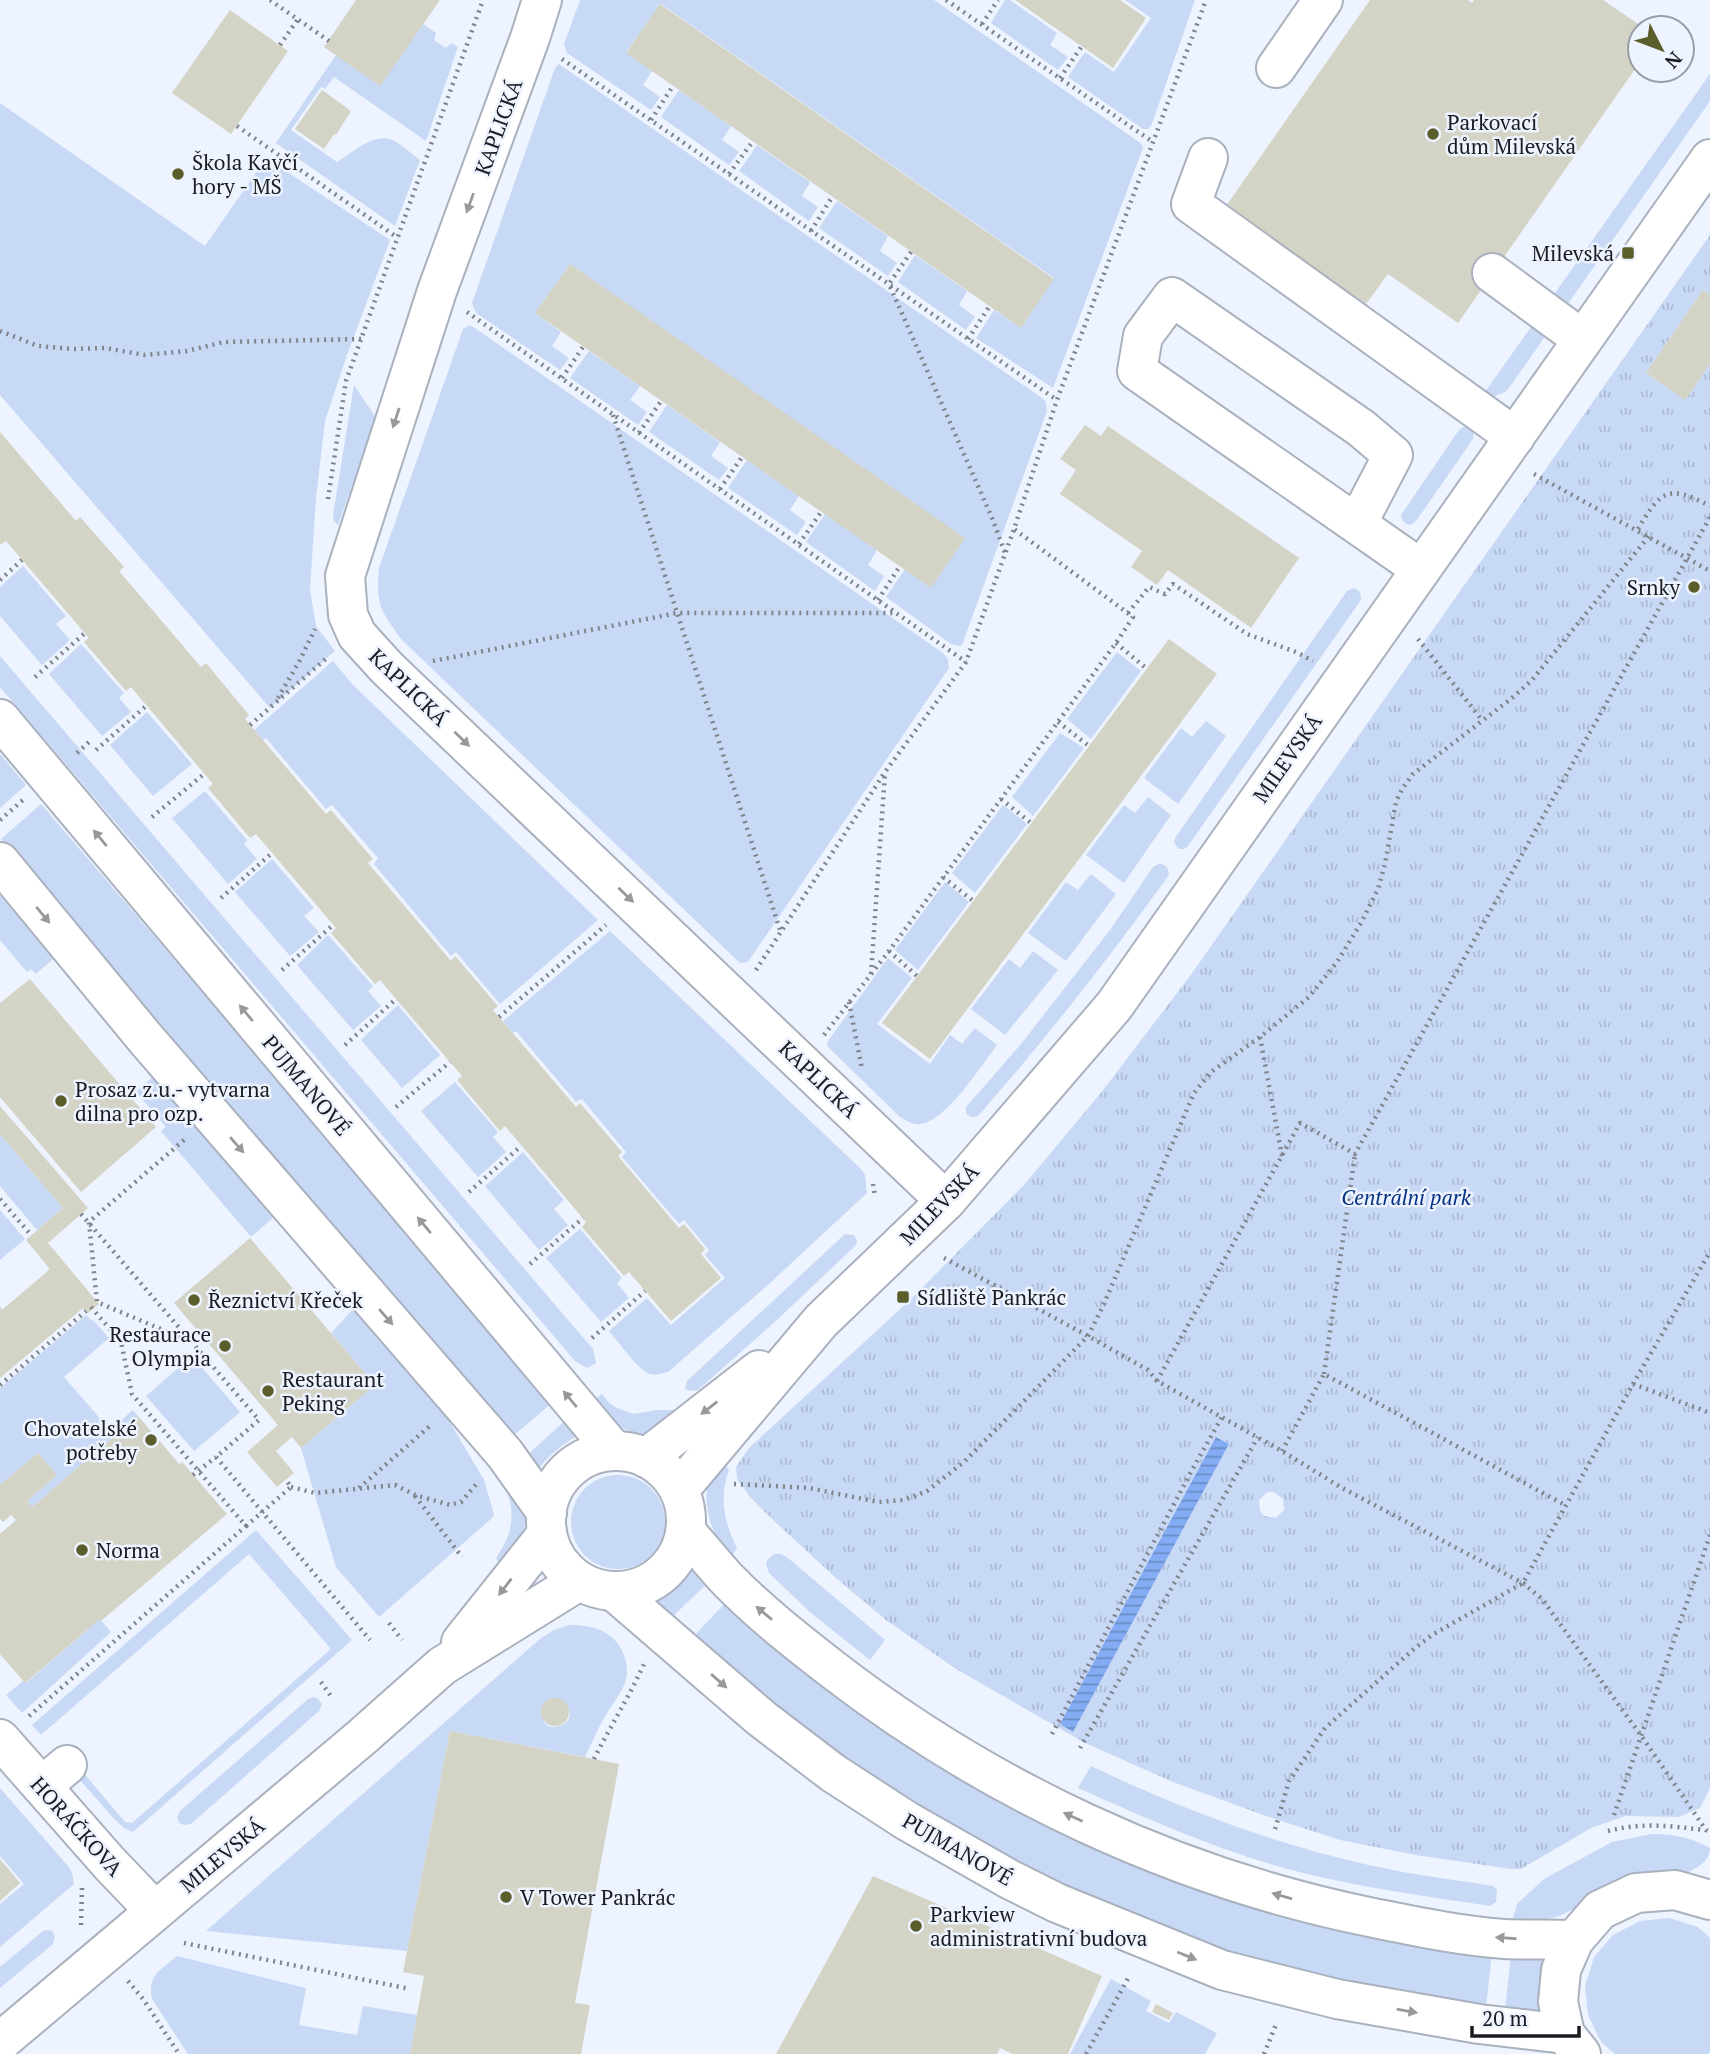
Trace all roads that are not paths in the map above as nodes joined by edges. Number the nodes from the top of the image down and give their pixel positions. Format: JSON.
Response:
{"nodes":[{"id":1,"x":542,"y":0,"type":"edge"},
{"id":2,"x":1323,"y":0,"type":"edge"},
{"id":3,"x":1276,"y":68,"type":"dead end"},
{"id":4,"x":1208,"y":158,"type":"dead end"},
{"id":5,"x":1710,"y":159,"type":"edge"},
{"id":6,"x":1492,"y":273,"type":"dead end"},
{"id":7,"x":1582,"y":339,"type":"junction"},
{"id":8,"x":1515,"y":437,"type":"junction"},
{"id":9,"x":1357,"y":524,"type":"junction"},
{"id":10,"x":1421,"y":569,"type":"junction"},
{"id":11,"x":0,"y":719,"type":"edge"},
{"id":12,"x":0,"y":862,"type":"edge"},
{"id":13,"x":946,"y":1201,"type":"junction"},
{"id":14,"x":821,"y":1321,"type":"junction"},
{"id":15,"x":630,"y":1454,"type":"junction"},
{"id":16,"x":679,"y":1490,"type":"junction"},
{"id":17,"x":547,"y":1523,"type":"junction"},
{"id":18,"x":686,"y":1532,"type":"junction"},
{"id":19,"x":579,"y":1581,"type":"junction"},
{"id":20,"x":615,"y":1592,"type":"junction"},
{"id":21,"x":442,"y":1666,"type":"junction"},
{"id":22,"x":10,"y":1731,"type":"edge"},
{"id":23,"x":1710,"y":1900,"type":"edge"},
{"id":24,"x":155,"y":1912,"type":"junction"},
{"id":25,"x":1574,"y":1940,"type":"junction"},
{"id":26,"x":0,"y":2042,"type":"edge"},
{"id":27,"x":1573,"y":2044,"type":"edge"}],
"edges":[{"from":1,"to":13,"type":"street","name":"KAPLICKÁ","one_way":true},
{"from":2,"to":3,"type":"street"},
{"from":4,"to":8,"type":"street"},
{"from":5,"to":7,"type":"street","name":"MILEVSKÁ"},
{"from":6,"to":7,"type":"street"},
{"from":7,"to":8,"type":"street","name":"MILEVSKÁ"},
{"from":8,"to":10,"type":"street","name":"MILEVSKÁ"},
{"from":9,"to":9,"type":"street"},
{"from":9,"to":10,"type":"street"},
{"from":10,"to":13,"type":"street","name":"MILEVSKÁ"},
{"from":15,"to":11,"type":"street","name":"PUJMANOVÉ","one_way":true},
{"from":12,"to":17,"type":"street","one_way":true},
{"from":13,"to":14,"type":"street","name":"MILEVSKÁ"},
{"from":14,"to":15,"type":"street","name":"MILEVSKÁ","one_way":true},
{"from":14,"to":16,"type":"street","name":"MILEVSKÁ"},
{"from":15,"to":16,"type":"street"},
{"from":15,"to":17,"type":"street","name":"MILEVSKÁ"},
{"from":16,"to":18,"type":"street"},
{"from":17,"to":19,"type":"street"},
{"from":17,"to":21,"type":"street","name":"MILEVSKÁ","one_way":true},
{"from":18,"to":20,"type":"street"},
{"from":25,"to":18,"type":"street","one_way":true},
{"from":19,"to":20,"type":"street"},
{"from":19,"to":21,"type":"street","name":"MILEVSKÁ"},
{"from":20,"to":27,"type":"street","name":"PUJMANOVÉ","one_way":true},
{"from":21,"to":24,"type":"street","name":"MILEVSKÁ"},
{"from":22,"to":24,"type":"street","name":"HORÁČKOVA"},
{"from":23,"to":25,"type":"street"},
{"from":24,"to":26,"type":"street","name":"MILEVSKÁ"},
{"from":25,"to":27,"type":"street"}]}
